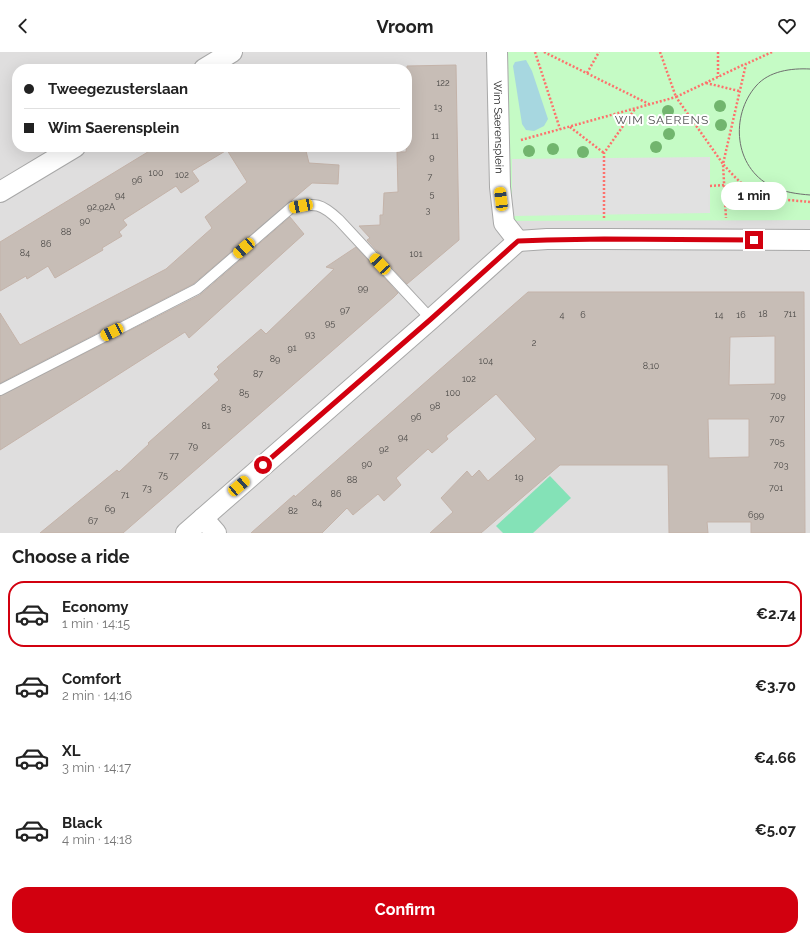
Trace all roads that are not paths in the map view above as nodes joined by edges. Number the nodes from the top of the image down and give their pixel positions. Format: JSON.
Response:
{"nodes":[{"id":1,"x":230,"y":52,"type":"edge"},
{"id":2,"x":497,"y":52,"type":"edge"},
{"id":3,"x":212,"y":64,"type":"edge"},
{"id":4,"x":67,"y":152,"type":"edge"},
{"id":5,"x":0,"y":192,"type":"edge"},
{"id":6,"x":810,"y":240,"type":"edge"},
{"id":7,"x":518,"y":241,"type":"junction"},
{"id":8,"x":431,"y":319,"type":"junction"},
{"id":9,"x":0,"y":390,"type":"edge"},
{"id":10,"x":203,"y":518,"type":"junction"},
{"id":11,"x":186,"y":533,"type":"edge"},
{"id":12,"x":216,"y":533,"type":"edge"}],
"edges":[{"from":1,"to":3,"type":"street"},
{"from":2,"to":7,"type":"street","name":"Wim Saerensplein"},
{"from":4,"to":5,"type":"street"},
{"from":6,"to":7,"type":"street"},
{"from":7,"to":8,"type":"street"},
{"from":8,"to":9,"type":"lane"},
{"from":8,"to":10,"type":"street"},
{"from":10,"to":11,"type":"street"},
{"from":10,"to":12,"type":"street"}]}
